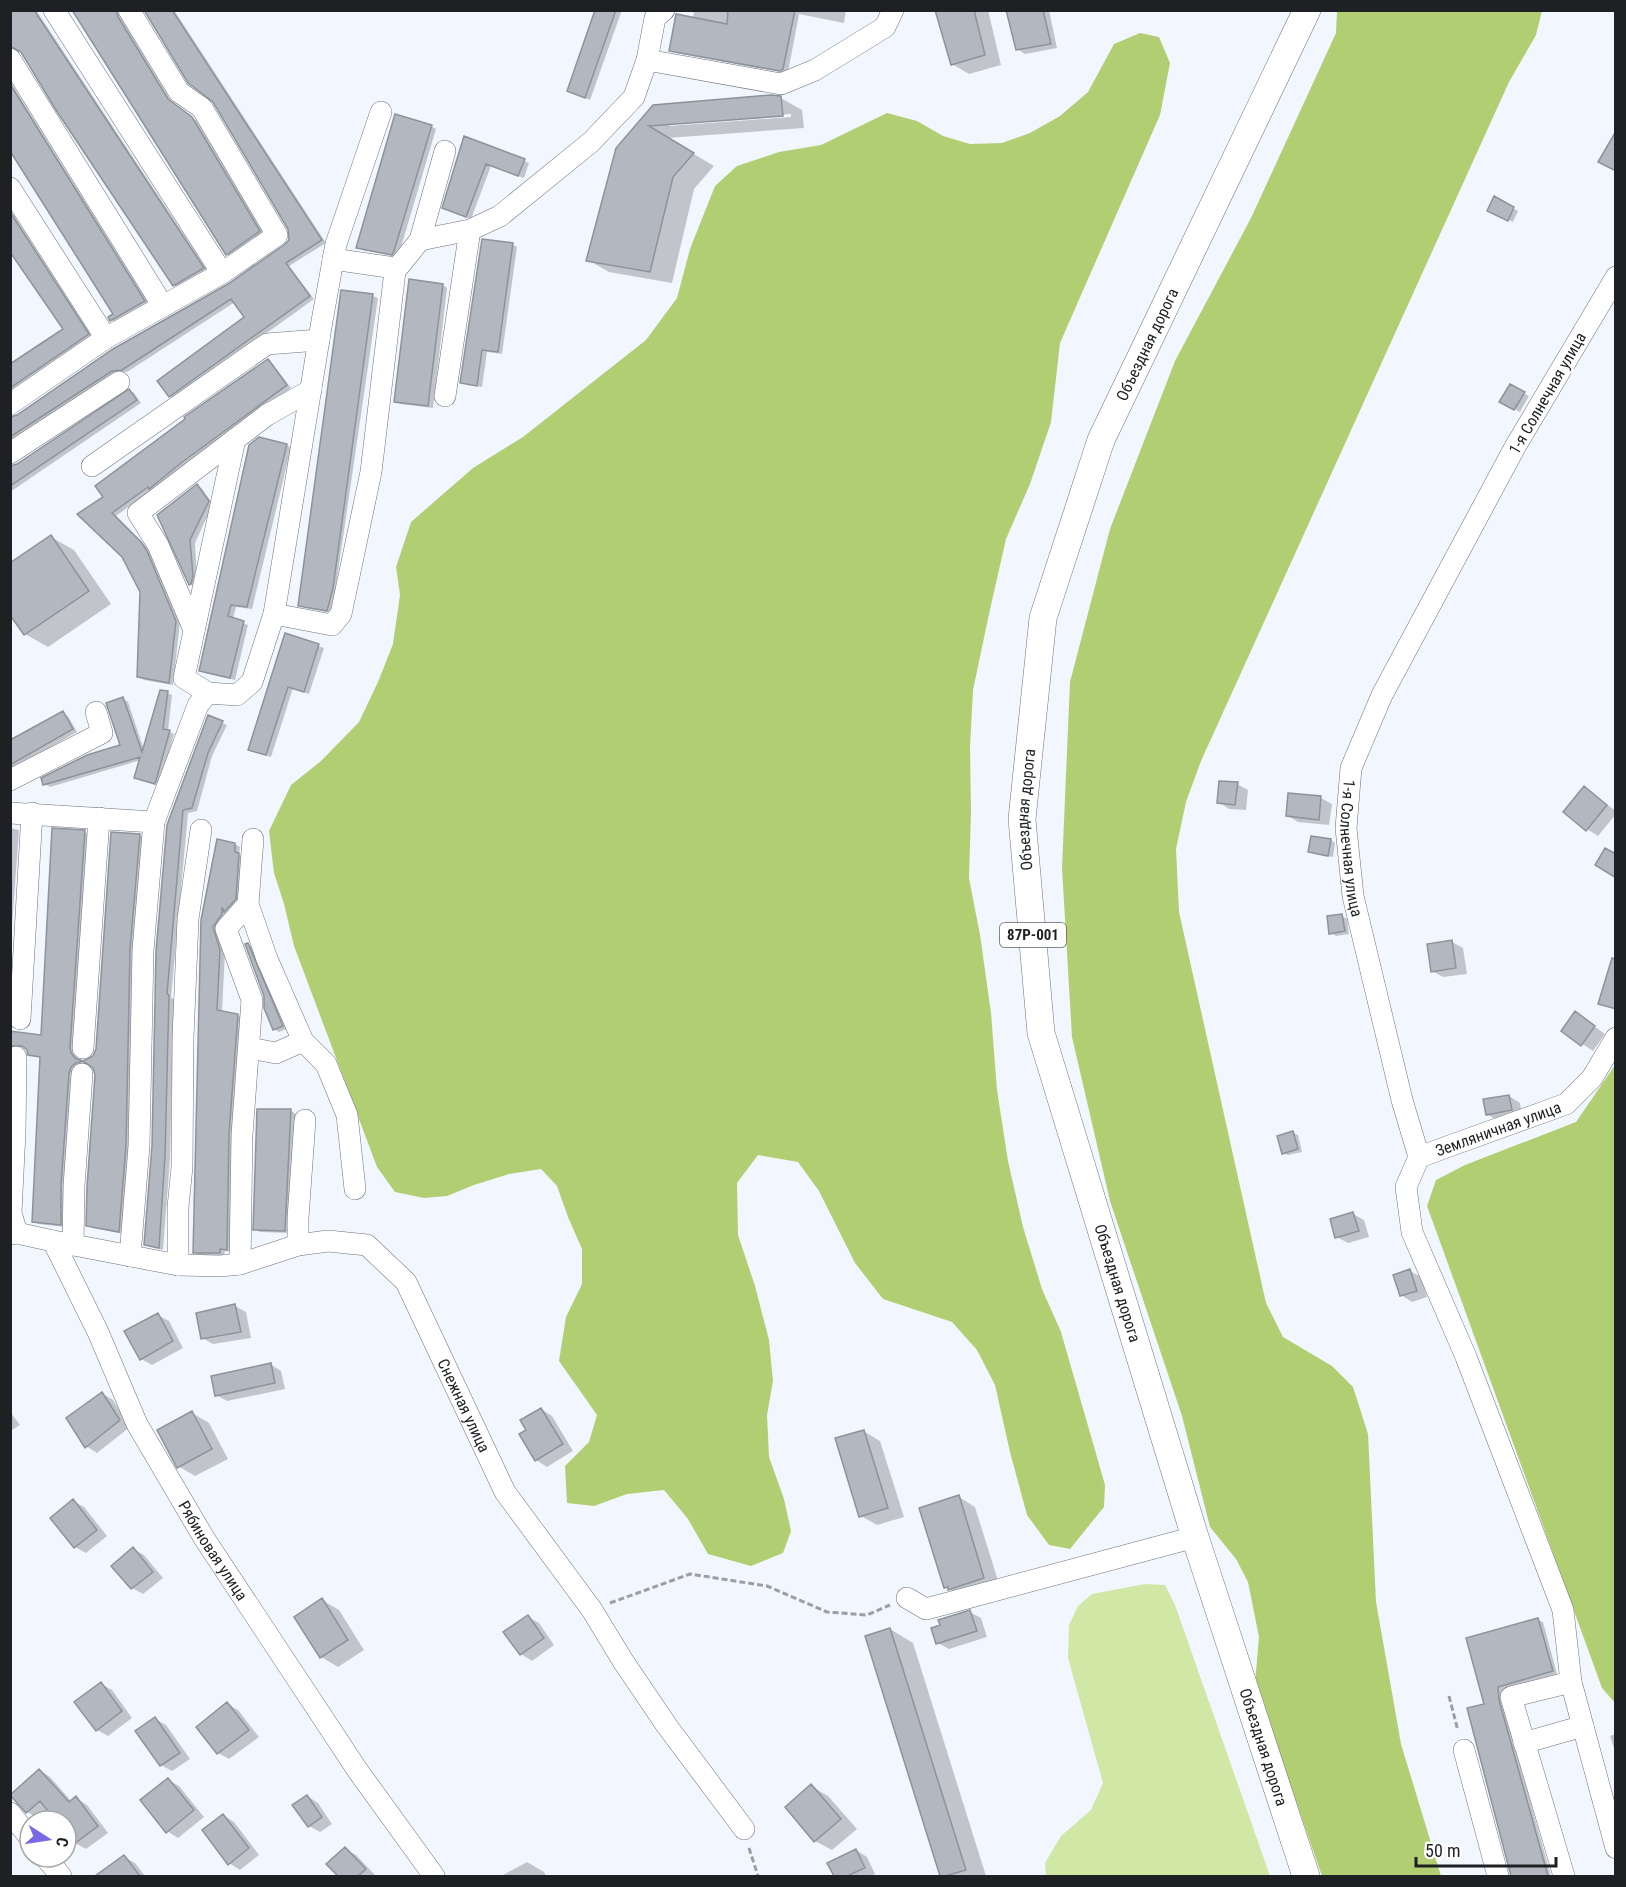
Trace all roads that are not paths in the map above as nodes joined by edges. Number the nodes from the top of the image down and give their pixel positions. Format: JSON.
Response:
{"nodes":[{"id":1,"x":54,"y":10,"type":"edge"},
{"id":2,"x":129,"y":10,"type":"edge"},
{"id":3,"x":664,"y":10,"type":"edge"},
{"id":4,"x":893,"y":10,"type":"edge"},
{"id":5,"x":1307,"y":10,"type":"edge"},
{"id":6,"x":10,"y":59,"type":"edge"},
{"id":7,"x":647,"y":60,"type":"junction"},
{"id":8,"x":381,"y":112,"type":"dead end"},
{"id":9,"x":444,"y":151,"type":"dead end"},
{"id":10,"x":10,"y":188,"type":"edge"},
{"id":11,"x":471,"y":230,"type":"junction"},
{"id":12,"x":420,"y":240,"type":"junction"},
{"id":13,"x":333,"y":259,"type":"junction"},
{"id":14,"x":395,"y":271,"type":"junction"},
{"id":15,"x":222,"y":273,"type":"junction"},
{"id":16,"x":1616,"y":277,"type":"edge"},
{"id":17,"x":163,"y":306,"type":"junction"},
{"id":18,"x":106,"y":339,"type":"junction"},
{"id":19,"x":319,"y":340,"type":"junction"},
{"id":20,"x":119,"y":382,"type":"dead end"},
{"id":21,"x":310,"y":390,"type":"junction"},
{"id":22,"x":445,"y":396,"type":"dead end"},
{"id":23,"x":10,"y":404,"type":"edge"},
{"id":24,"x":235,"y":439,"type":"junction"},
{"id":25,"x":10,"y":453,"type":"edge"},
{"id":26,"x":92,"y":466,"type":"dead end"},
{"id":27,"x":274,"y":614,"type":"junction"},
{"id":28,"x":194,"y":630,"type":"junction"},
{"id":29,"x":208,"y":693,"type":"junction"},
{"id":30,"x":96,"y":712,"type":"dead end"},
{"id":31,"x":10,"y":780,"type":"edge"},
{"id":32,"x":10,"y":813,"type":"edge"},
{"id":33,"x":32,"y":813,"type":"junction"},
{"id":34,"x":99,"y":818,"type":"junction"},
{"id":35,"x":154,"y":822,"type":"junction"},
{"id":36,"x":201,"y":830,"type":"dead end"},
{"id":37,"x":253,"y":839,"type":"dead end"},
{"id":38,"x":248,"y":904,"type":"junction"},
{"id":39,"x":20,"y":1019,"type":"dead end"},
{"id":40,"x":1616,"y":1038,"type":"edge"},
{"id":41,"x":303,"y":1041,"type":"junction"},
{"id":42,"x":83,"y":1048,"type":"dead end"},
{"id":43,"x":249,"y":1048,"type":"junction"},
{"id":44,"x":16,"y":1057,"type":"dead end"},
{"id":45,"x":82,"y":1074,"type":"dead end"},
{"id":46,"x":306,"y":1120,"type":"dead end"},
{"id":47,"x":1419,"y":1157,"type":"junction"},
{"id":48,"x":355,"y":1189,"type":"dead end"},
{"id":49,"x":14,"y":1233,"type":"edge"},
{"id":50,"x":63,"y":1243,"type":"junction"},
{"id":51,"x":298,"y":1245,"type":"junction"},
{"id":52,"x":130,"y":1256,"type":"junction"},
{"id":53,"x":240,"y":1263,"type":"junction"},
{"id":54,"x":178,"y":1265,"type":"junction"},
{"id":55,"x":1195,"y":1537,"type":"junction"},
{"id":56,"x":907,"y":1598,"type":"road end"},
{"id":57,"x":1571,"y":1682,"type":"junction"},
{"id":58,"x":1583,"y":1726,"type":"junction"},
{"id":59,"x":1524,"y":1743,"type":"junction"},
{"id":60,"x":1464,"y":1750,"type":"road end"},
{"id":61,"x":744,"y":1829,"type":"road end"},
{"id":62,"x":1616,"y":1848,"type":"edge"},
{"id":63,"x":434,"y":1876,"type":"edge"},
{"id":64,"x":1306,"y":1876,"type":"edge"},
{"id":65,"x":1498,"y":1876,"type":"edge"},
{"id":66,"x":1564,"y":1876,"type":"edge"}],
"edges":[{"from":1,"to":15,"type":"street"},
{"from":2,"to":15,"type":"street"},
{"from":3,"to":7,"type":"street"},
{"from":4,"to":7,"type":"street"},
{"from":5,"to":55,"type":"main road","name":"Объездная дорога","number":"87Р-001"},
{"from":6,"to":17,"type":"street"},
{"from":7,"to":11,"type":"street"},
{"from":8,"to":13,"type":"street"},
{"from":9,"to":12,"type":"street"},
{"from":10,"to":18,"type":"street"},
{"from":11,"to":12,"type":"street"},
{"from":11,"to":22,"type":"street"},
{"from":12,"to":14,"type":"street"},
{"from":13,"to":14,"type":"street"},
{"from":13,"to":19,"type":"street"},
{"from":14,"to":27,"type":"street"},
{"from":15,"to":17,"type":"street"},
{"from":16,"to":47,"type":"street","name":"1-я Солнечная улица"},
{"from":17,"to":18,"type":"street"},
{"from":18,"to":23,"type":"street"},
{"from":19,"to":21,"type":"street"},
{"from":19,"to":26,"type":"street"},
{"from":20,"to":25,"type":"street"},
{"from":21,"to":24,"type":"street"},
{"from":21,"to":27,"type":"street"},
{"from":24,"to":28,"type":"street"},
{"from":24,"to":28,"type":"street"},
{"from":27,"to":29,"type":"street"},
{"from":28,"to":29,"type":"street"},
{"from":29,"to":35,"type":"street"},
{"from":30,"to":31,"type":"street"},
{"from":32,"to":33,"type":"street"},
{"from":33,"to":34,"type":"street"},
{"from":33,"to":39,"type":"street"},
{"from":34,"to":35,"type":"street"},
{"from":34,"to":42,"type":"street"},
{"from":35,"to":52,"type":"street"},
{"from":36,"to":54,"type":"street"},
{"from":37,"to":38,"type":"street"},
{"from":38,"to":41,"type":"street"},
{"from":38,"to":43,"type":"street"},
{"from":40,"to":47,"type":"street","name":"Земляничная улица"},
{"from":41,"to":43,"type":"street"},
{"from":41,"to":48,"type":"street"},
{"from":43,"to":53,"type":"street"},
{"from":44,"to":49,"type":"street"},
{"from":45,"to":50,"type":"street"},
{"from":46,"to":51,"type":"street"},
{"from":47,"to":57,"type":"street"},
{"from":49,"to":50,"type":"street"},
{"from":50,"to":52,"type":"street","name":"Снежная улица"},
{"from":50,"to":63,"type":"street","name":"Рябиновая улица"},
{"from":51,"to":53,"type":"street","name":"Снежная улица"},
{"from":51,"to":61,"type":"street","name":"Снежная улица"},
{"from":52,"to":54,"type":"street","name":"Снежная улица"},
{"from":53,"to":54,"type":"street","name":"Снежная улица"},
{"from":55,"to":56,"type":"street"},
{"from":55,"to":64,"type":"main road","name":"Объездная дорога","number":"87Р-001"},
{"from":57,"to":58,"type":"street"},
{"from":57,"to":59,"type":"street"},
{"from":58,"to":59,"type":"street"},
{"from":58,"to":62,"type":"street"},
{"from":59,"to":66,"type":"street"},
{"from":60,"to":65,"type":"street"}]}
